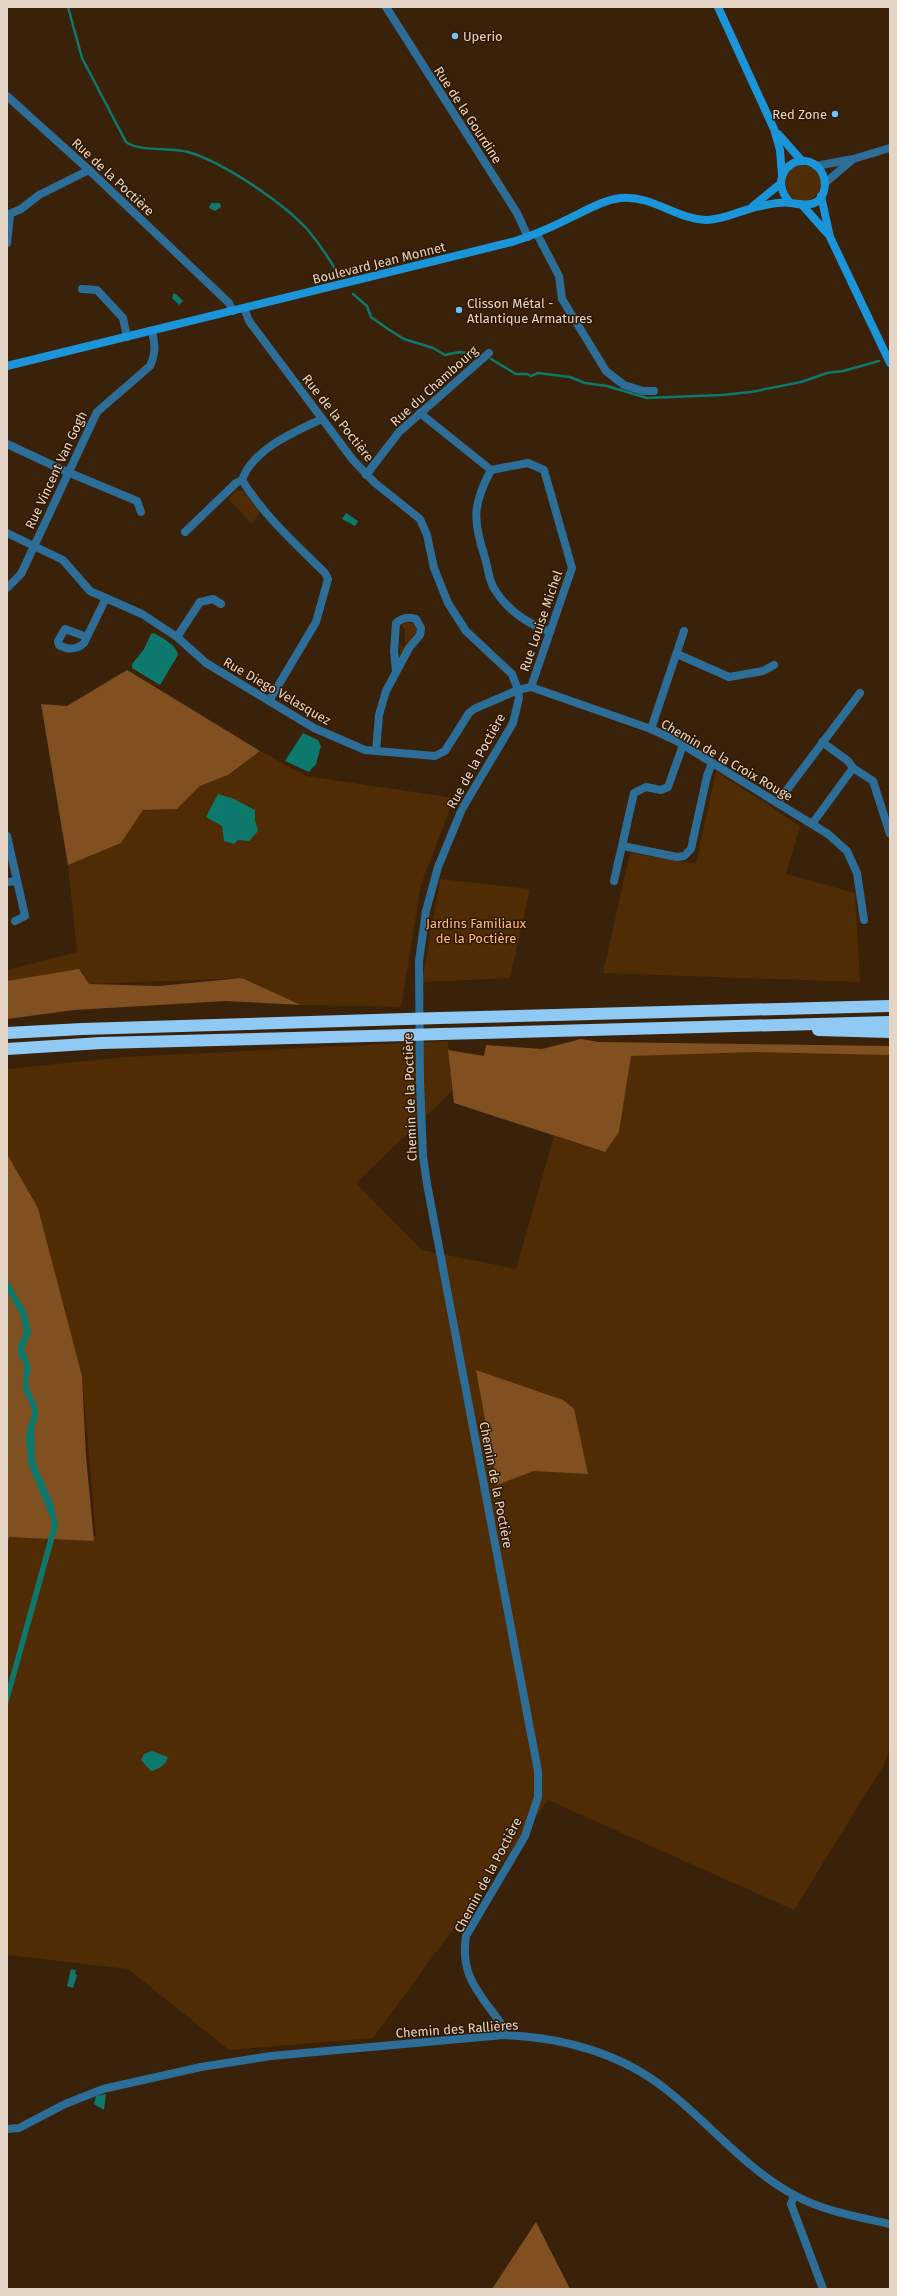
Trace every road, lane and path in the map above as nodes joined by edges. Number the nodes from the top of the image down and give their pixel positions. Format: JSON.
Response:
{"nodes":[{"id":1,"x":386,"y":7,"type":"edge"},
{"id":2,"x":718,"y":7,"type":"edge"},
{"id":3,"x":7,"y":96,"type":"edge"},
{"id":4,"x":774,"y":129,"type":"junction"},
{"id":5,"x":890,"y":148,"type":"edge"},
{"id":6,"x":853,"y":159,"type":"junction"},
{"id":7,"x":802,"y":161,"type":"junction"},
{"id":8,"x":816,"y":166,"type":"junction"},
{"id":9,"x":89,"y":170,"type":"junction"},
{"id":10,"x":782,"y":175,"type":"junction"},
{"id":11,"x":825,"y":183,"type":"junction"},
{"id":12,"x":780,"y":184,"type":"junction"},
{"id":13,"x":821,"y":196,"type":"junction"},
{"id":14,"x":791,"y":203,"type":"junction"},
{"id":15,"x":803,"y":206,"type":"junction"},
{"id":16,"x":750,"y":208,"type":"junction"},
{"id":17,"x":9,"y":215,"type":"edge"},
{"id":18,"x":537,"y":234,"type":"junction"},
{"id":19,"x":830,"y":236,"type":"junction"},
{"id":20,"x":528,"y":237,"type":"junction"},
{"id":21,"x":7,"y":243,"type":"edge"},
{"id":22,"x":82,"y":289,"type":"dead end"},
{"id":23,"x":244,"y":308,"type":"junction"},
{"id":24,"x":233,"y":311,"type":"junction"},
{"id":25,"x":152,"y":331,"type":"junction"},
{"id":26,"x":128,"y":337,"type":"junction"},
{"id":27,"x":489,"y":353,"type":"dead end"},
{"id":28,"x":890,"y":363,"type":"edge"},
{"id":29,"x":7,"y":366,"type":"edge"},
{"id":30,"x":654,"y":391,"type":"dead end"},
{"id":31,"x":420,"y":413,"type":"junction"},
{"id":32,"x":322,"y":419,"type":"junction"},
{"id":33,"x":7,"y":444,"type":"edge"},
{"id":34,"x":491,"y":470,"type":"junction"},
{"id":35,"x":69,"y":472,"type":"junction"},
{"id":36,"x":366,"y":475,"type":"junction"},
{"id":37,"x":242,"y":480,"type":"junction"},
{"id":38,"x":141,"y":512,"type":"dead end"},
{"id":39,"x":186,"y":532,"type":"dead end"},
{"id":40,"x":7,"y":533,"type":"edge"},
{"id":41,"x":34,"y":546,"type":"junction"},
{"id":42,"x":7,"y":588,"type":"edge"},
{"id":43,"x":106,"y":598,"type":"junction"},
{"id":44,"x":220,"y":604,"type":"dead end"},
{"id":45,"x":684,"y":631,"type":"dead end"},
{"id":46,"x":550,"y":632,"type":"junction"},
{"id":47,"x":87,"y":637,"type":"dead end"},
{"id":48,"x":177,"y":638,"type":"junction"},
{"id":49,"x":677,"y":654,"type":"junction"},
{"id":50,"x":774,"y":664,"type":"dead end"},
{"id":51,"x":396,"y":671,"type":"junction"},
{"id":52,"x":531,"y":687,"type":"junction"},
{"id":53,"x":518,"y":690,"type":"junction"},
{"id":54,"x":860,"y":693,"type":"dead end"},
{"id":55,"x":269,"y":701,"type":"junction"},
{"id":56,"x":651,"y":729,"type":"junction"},
{"id":57,"x":822,"y":742,"type":"junction"},
{"id":58,"x":682,"y":745,"type":"junction"},
{"id":59,"x":376,"y":751,"type":"junction"},
{"id":60,"x":712,"y":763,"type":"junction"},
{"id":61,"x":853,"y":768,"type":"junction"},
{"id":62,"x":777,"y":802,"type":"junction"},
{"id":63,"x":812,"y":824,"type":"junction"},
{"id":64,"x":890,"y":834,"type":"edge"},
{"id":65,"x":7,"y":836,"type":"edge"},
{"id":66,"x":623,"y":846,"type":"junction"},
{"id":67,"x":17,"y":881,"type":"junction"},
{"id":68,"x":614,"y":881,"type":"dead end"},
{"id":69,"x":7,"y":882,"type":"edge"},
{"id":70,"x":426,"y":911,"type":"joint"},
{"id":71,"x":864,"y":920,"type":"dead end"},
{"id":72,"x":15,"y":921,"type":"dead end"},
{"id":73,"x":890,"y":1003,"type":"edge"},
{"id":74,"x":890,"y":1006,"type":"edge"},
{"id":75,"x":869,"y":1007,"type":"junction"},
{"id":76,"x":890,"y":1022,"type":"edge"},
{"id":77,"x":763,"y":1025,"type":"junction"},
{"id":78,"x":890,"y":1032,"type":"edge"},
{"id":79,"x":7,"y":1033,"type":"edge"},
{"id":80,"x":7,"y":1049,"type":"edge"},
{"id":81,"x":504,"y":2035,"type":"junction"},
{"id":82,"x":7,"y":2130,"type":"edge"},
{"id":83,"x":794,"y":2195,"type":"junction"},
{"id":84,"x":890,"y":2224,"type":"edge"},
{"id":85,"x":823,"y":2289,"type":"edge"}],
"edges":[{"from":1,"to":20,"type":"street","name":"Rue de la Gourdine"},
{"from":2,"to":4,"type":"main road"},
{"from":3,"to":9,"type":"street","name":"Rue de la Poctière"},
{"from":4,"to":7,"type":"main road"},
{"from":4,"to":10,"type":"main road"},
{"from":5,"to":6,"type":"street"},
{"from":6,"to":8,"type":"street"},
{"from":6,"to":11,"type":"street"},
{"from":7,"to":8,"type":"main road"},
{"from":7,"to":10,"type":"main road"},
{"from":8,"to":11,"type":"main road"},
{"from":9,"to":17,"type":"street"},
{"from":9,"to":24,"type":"street","name":"Rue de la Poctière"},
{"from":10,"to":12,"type":"main road"},
{"from":11,"to":13,"type":"main road"},
{"from":12,"to":14,"type":"main road"},
{"from":12,"to":16,"type":"main road"},
{"from":13,"to":15,"type":"main road"},
{"from":13,"to":19,"type":"main road"},
{"from":14,"to":15,"type":"main road"},
{"from":14,"to":16,"type":"main road"},
{"from":15,"to":19,"type":"main road"},
{"from":16,"to":18,"type":"main road","name":"Boulevard Jean Monnet"},
{"from":17,"to":21,"type":"street"},
{"from":18,"to":20,"type":"main road","name":"Boulevard Jean Monnet"},
{"from":18,"to":30,"type":"street"},
{"from":19,"to":28,"type":"main road"},
{"from":20,"to":23,"type":"main road","name":"Boulevard Jean Monnet"},
{"from":22,"to":26,"type":"street"},
{"from":23,"to":24,"type":"main road","name":"Boulevard Jean Monnet"},
{"from":23,"to":32,"type":"street","name":"Rue de la Poctière"},
{"from":24,"to":25,"type":"main road","name":"Boulevard Jean Monnet"},
{"from":25,"to":26,"type":"main road","name":"Boulevard Jean Monnet"},
{"from":25,"to":35,"type":"street","name":"Rue Vincent Van Gogh"},
{"from":26,"to":29,"type":"main road","name":"Boulevard Jean Monnet"},
{"from":27,"to":31,"type":"street","name":"Rue du Chambourg"},
{"from":31,"to":34,"type":"street"},
{"from":31,"to":36,"type":"street","name":"Rue du Chambourg"},
{"from":32,"to":36,"type":"street","name":"Rue de la Poctière"},
{"from":32,"to":37,"type":"street"},
{"from":33,"to":35,"type":"street"},
{"from":34,"to":46,"type":"street"},
{"from":34,"to":46,"type":"street","name":"Rue Louise Michel"},
{"from":35,"to":38,"type":"street"},
{"from":35,"to":41,"type":"street","name":"Rue Vincent Van Gogh"},
{"from":36,"to":53,"type":"street","name":"Rue de la Poctière"},
{"from":37,"to":39,"type":"street"},
{"from":37,"to":55,"type":"street"},
{"from":40,"to":41,"type":"street","name":"Rue Diego Velasquez"},
{"from":41,"to":42,"type":"street","name":"Rue Vincent Van Gogh"},
{"from":41,"to":43,"type":"street","name":"Rue Diego Velasquez"},
{"from":43,"to":47,"type":"street"},
{"from":43,"to":48,"type":"street","name":"Rue Diego Velasquez"},
{"from":44,"to":48,"type":"street"},
{"from":45,"to":49,"type":"street"},
{"from":46,"to":52,"type":"street","name":"Rue Louise Michel"},
{"from":48,"to":55,"type":"street","name":"Rue Diego Velasquez"},
{"from":49,"to":50,"type":"street"},
{"from":49,"to":56,"type":"street"},
{"from":51,"to":51,"type":"street"},
{"from":51,"to":59,"type":"street"},
{"from":52,"to":53,"type":"street"},
{"from":52,"to":56,"type":"street","name":"Chemin de la Croix Rouge"},
{"from":53,"to":59,"type":"street","name":"Rue Diego Velasquez"},
{"from":53,"to":70,"type":"street","name":"Rue de la Poctière"},
{"from":54,"to":57,"type":"street"},
{"from":55,"to":59,"type":"street","name":"Rue Diego Velasquez"},
{"from":56,"to":58,"type":"street","name":"Chemin de la Croix Rouge"},
{"from":57,"to":61,"type":"street"},
{"from":57,"to":62,"type":"street"},
{"from":58,"to":60,"type":"street","name":"Chemin de la Croix Rouge"},
{"from":58,"to":66,"type":"street"},
{"from":60,"to":62,"type":"street","name":"Chemin de la Croix Rouge"},
{"from":60,"to":66,"type":"street"},
{"from":61,"to":63,"type":"street"},
{"from":61,"to":64,"type":"street"},
{"from":62,"to":63,"type":"street","name":"Chemin de la Croix Rouge"},
{"from":63,"to":71,"type":"street","name":"Chemin de la Croix Rouge"},
{"from":65,"to":67,"type":"street"},
{"from":66,"to":68,"type":"street"},
{"from":67,"to":69,"type":"street"},
{"from":67,"to":72,"type":"street"},
{"from":70,"to":81,"type":"street","name":"Chemin de la Poctière"},
{"from":73,"to":75,"type":"highway"},
{"from":74,"to":75,"type":"highway"},
{"from":75,"to":79,"type":"highway","bridge":true},
{"from":76,"to":77,"type":"highway"},
{"from":77,"to":78,"type":"highway"},
{"from":77,"to":80,"type":"highway","bridge":true},
{"from":81,"to":82,"type":"street","name":"Chemin des Rallières"},
{"from":81,"to":83,"type":"street","name":"Chemin des Rallières"},
{"from":83,"to":84,"type":"street","name":"Chemin des Rallières"},
{"from":83,"to":85,"type":"street"}]}
